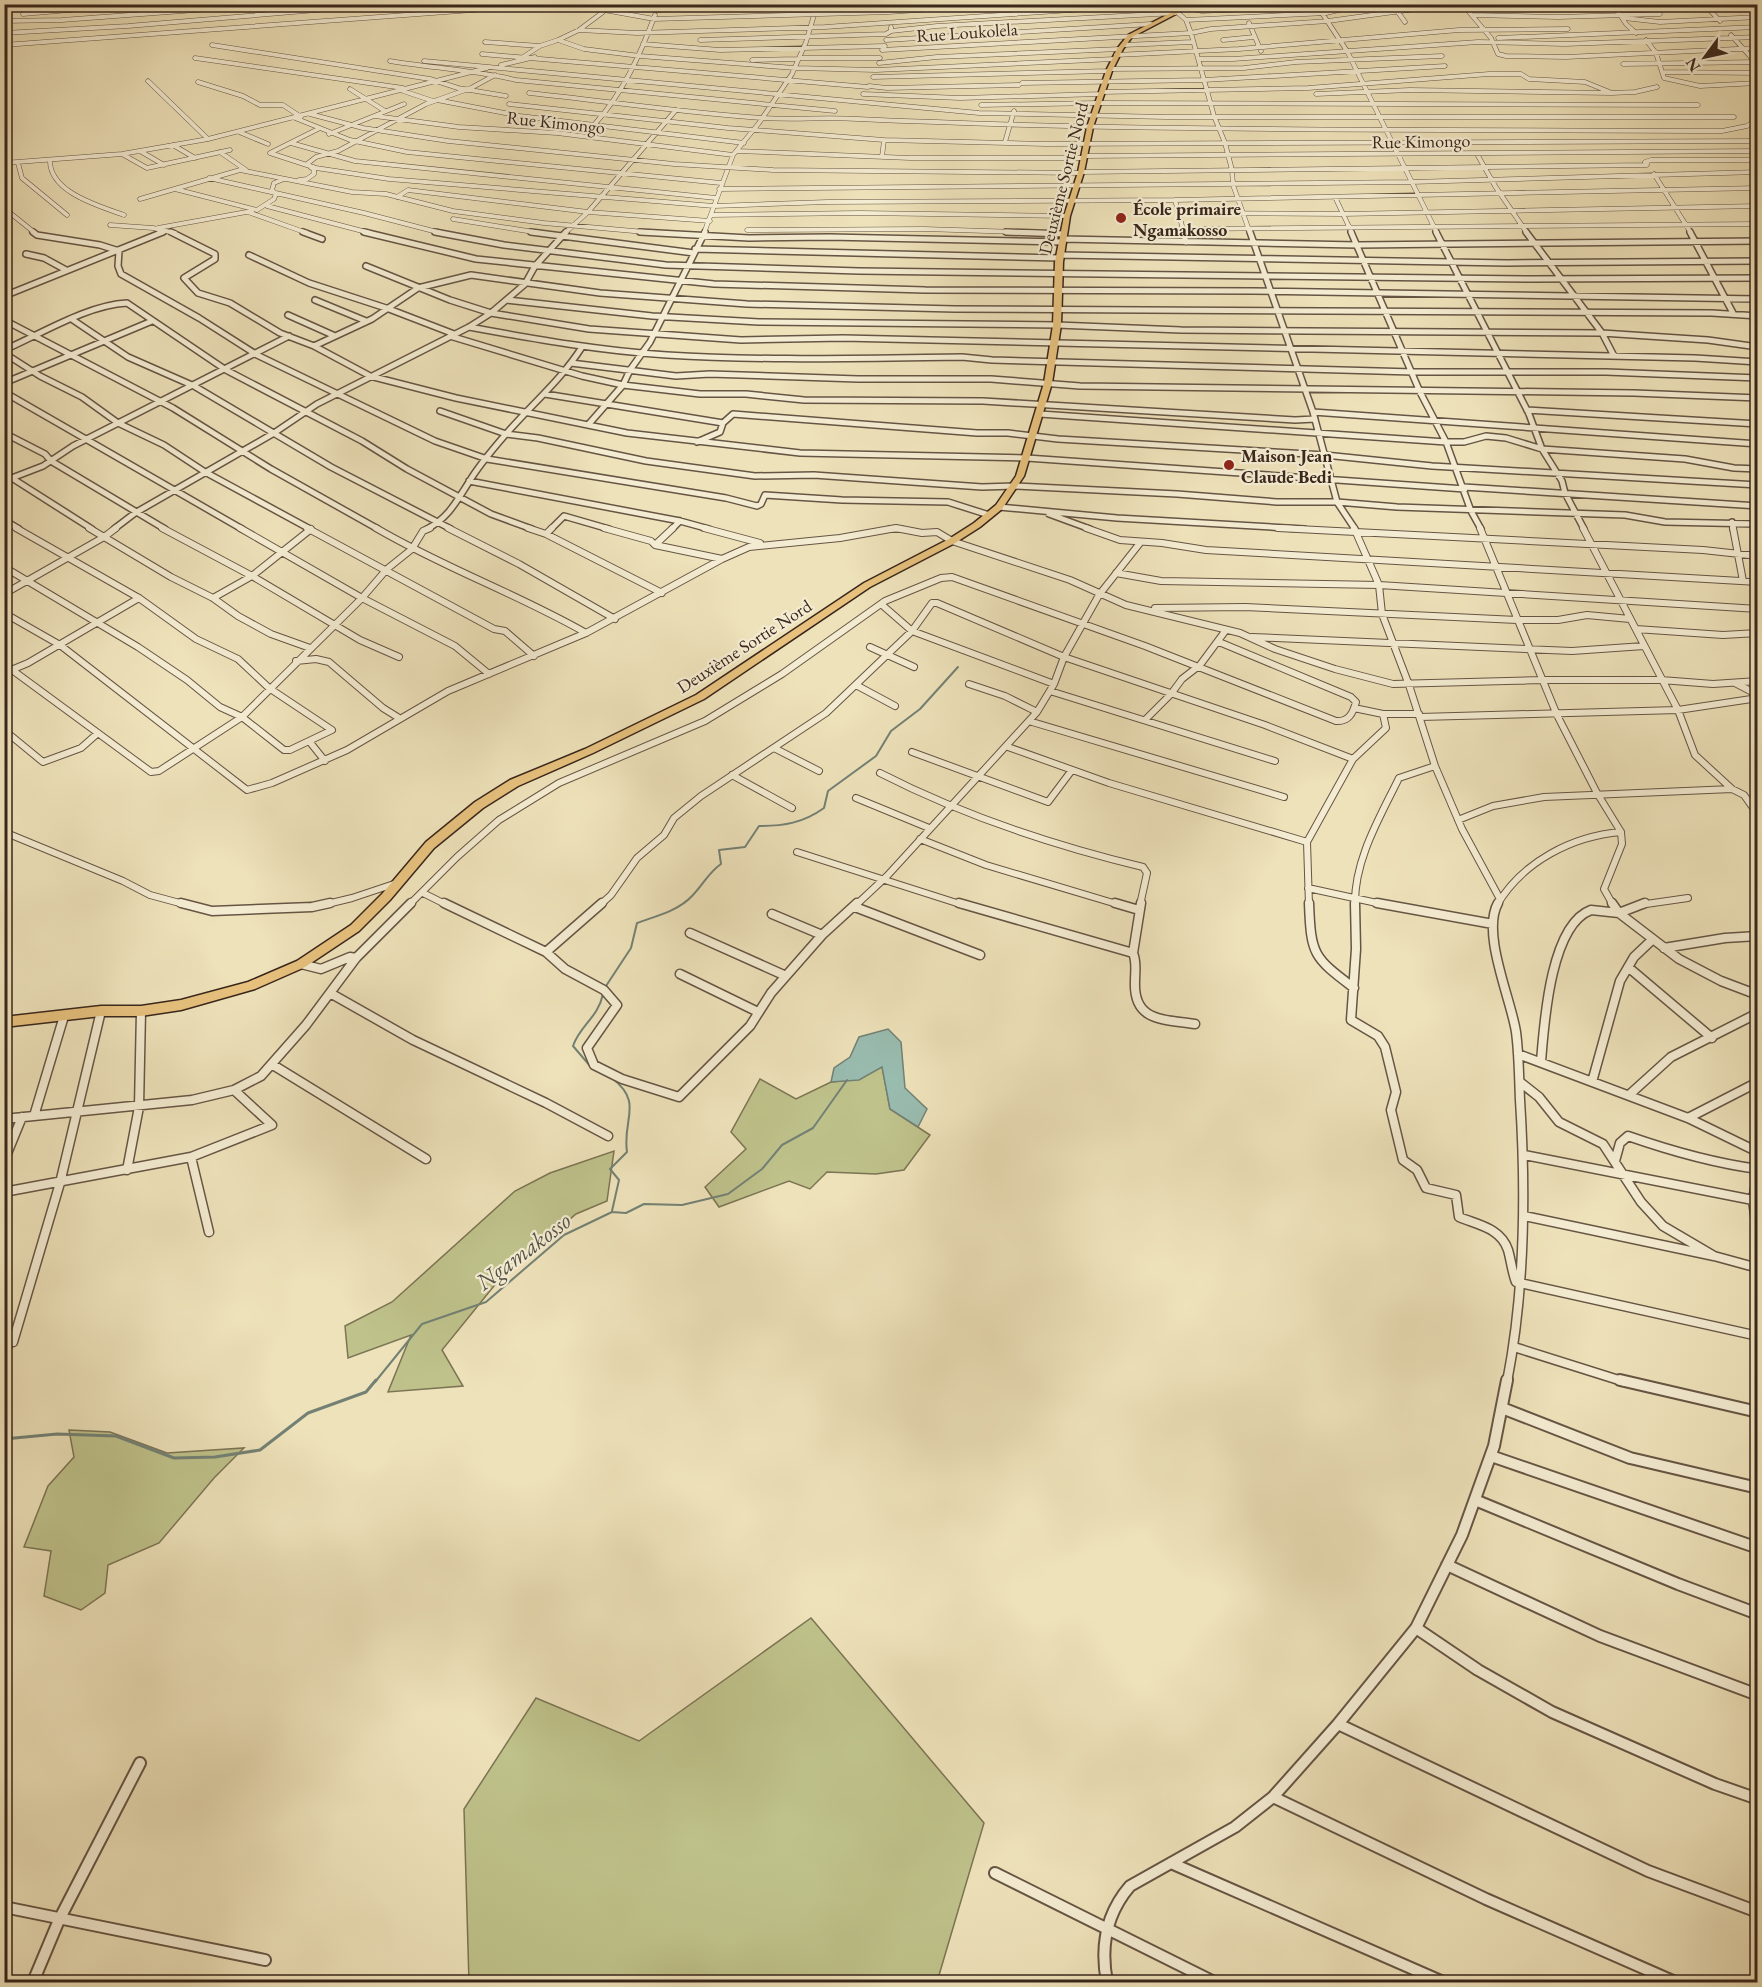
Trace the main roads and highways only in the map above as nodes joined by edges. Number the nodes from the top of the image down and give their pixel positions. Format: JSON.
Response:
{"nodes":[{"id":1,"x":1183,"y":9,"type":"edge"},
{"id":2,"x":5,"y":1023,"type":"edge"}],
"edges":[{"from":1,"to":2,"type":"main road","name":"Deuxième Sortie Nord"}]}
